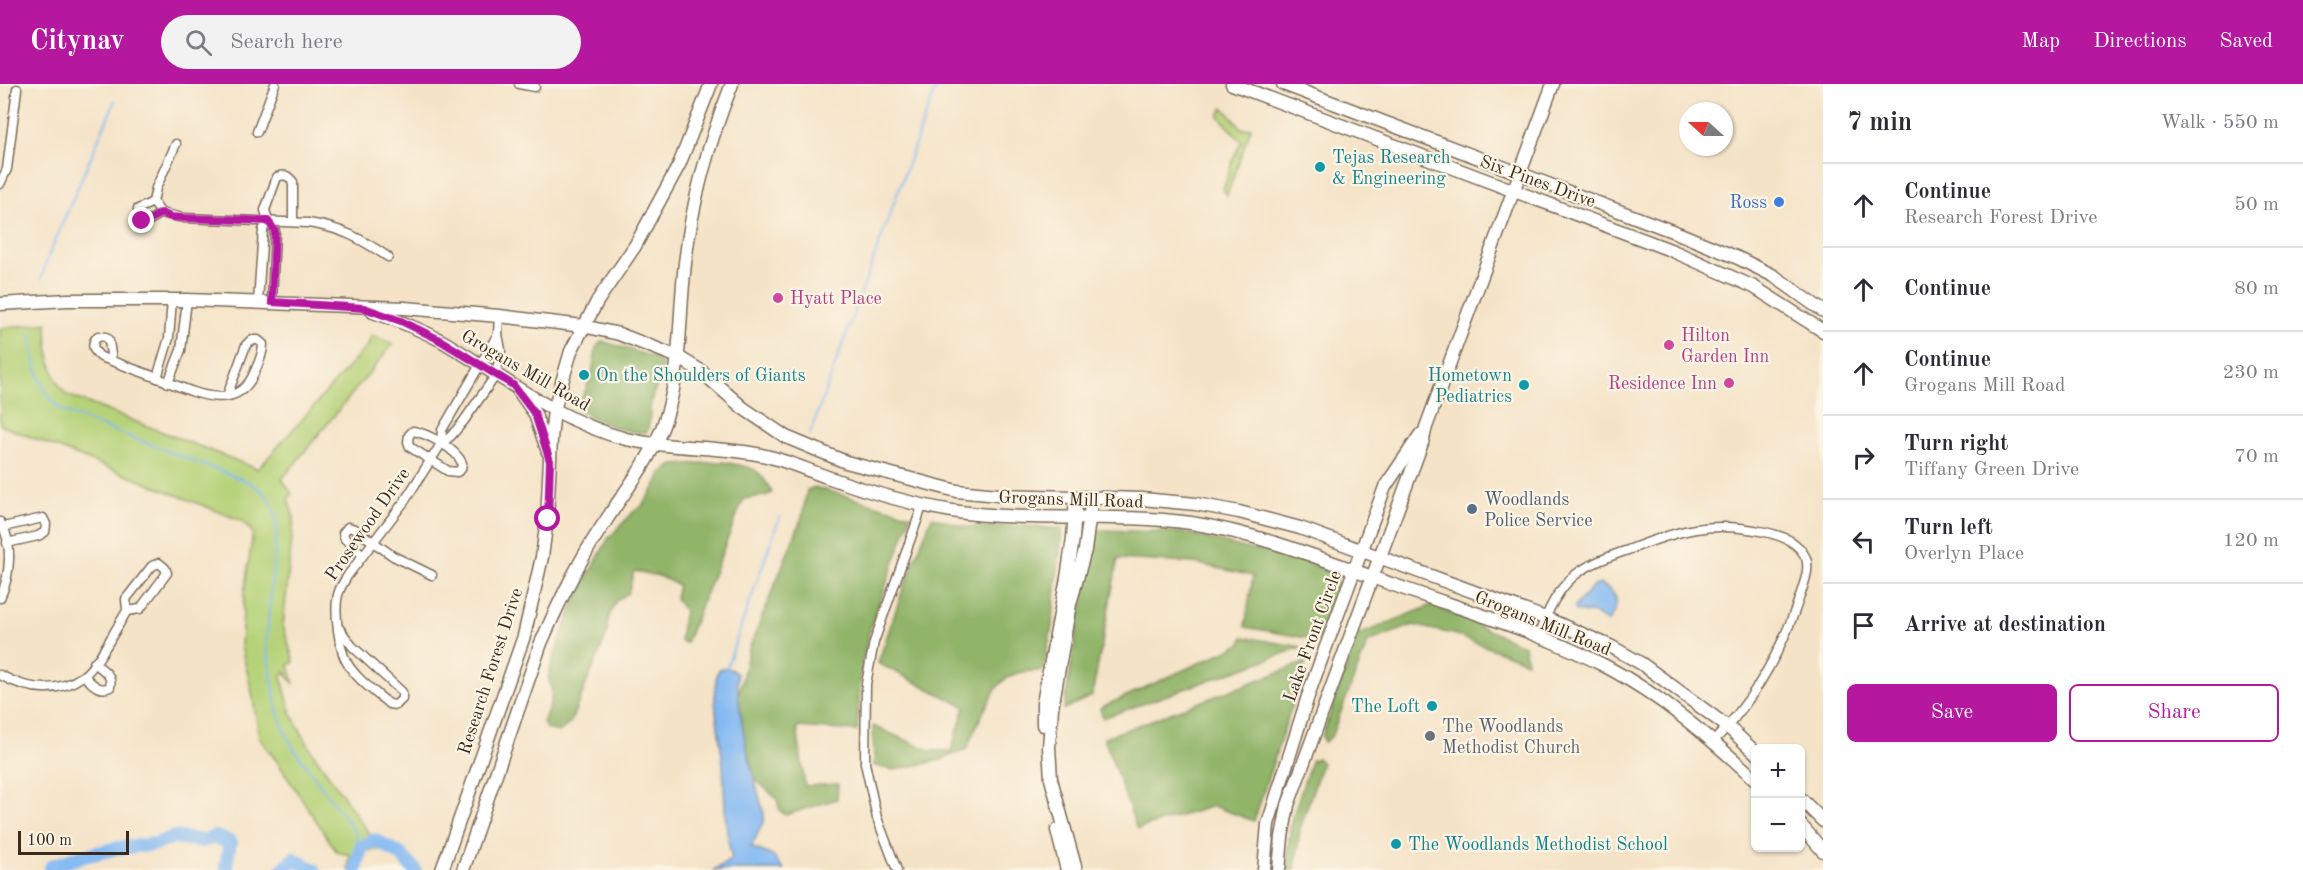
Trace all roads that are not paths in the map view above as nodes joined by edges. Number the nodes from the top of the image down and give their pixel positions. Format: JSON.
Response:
{"nodes":[{"id":1,"x":275,"y":84,"type":"edge"},
{"id":2,"x":519,"y":84,"type":"edge"},
{"id":3,"x":732,"y":84,"type":"edge"},
{"id":4,"x":1232,"y":84,"type":"edge"},
{"id":5,"x":1283,"y":84,"type":"edge"},
{"id":6,"x":1553,"y":84,"type":"edge"},
{"id":7,"x":711,"y":86,"type":"edge"},
{"id":8,"x":535,"y":87,"type":"dead end"},
{"id":9,"x":17,"y":89,"type":"dead end"},
{"id":10,"x":723,"y":106,"type":"junction"},
{"id":11,"x":257,"y":132,"type":"dead end"},
{"id":12,"x":176,"y":144,"type":"dead end"},
{"id":13,"x":1520,"y":174,"type":"junction"},
{"id":14,"x":0,"y":184,"type":"edge"},
{"id":15,"x":1513,"y":191,"type":"junction"},
{"id":16,"x":153,"y":202,"type":"junction"},
{"id":17,"x":161,"y":213,"type":"junction"},
{"id":18,"x":268,"y":221,"type":"junction"},
{"id":19,"x":293,"y":222,"type":"junction"},
{"id":20,"x":1680,"y":234,"type":"junction"},
{"id":21,"x":1673,"y":251,"type":"junction"},
{"id":22,"x":388,"y":257,"type":"dead end"},
{"id":23,"x":1793,"y":290,"type":"junction"},
{"id":24,"x":172,"y":300,"type":"junction"},
{"id":25,"x":187,"y":300,"type":"junction"},
{"id":26,"x":258,"y":302,"type":"junction"},
{"id":27,"x":272,"y":302,"type":"junction"},
{"id":28,"x":0,"y":304,"type":"edge"},
{"id":29,"x":1784,"y":305,"type":"junction"},
{"id":30,"x":364,"y":308,"type":"junction"},
{"id":31,"x":1823,"y":311,"type":"edge"},
{"id":32,"x":499,"y":316,"type":"junction"},
{"id":33,"x":583,"y":326,"type":"junction"},
{"id":34,"x":1823,"y":331,"type":"edge"},
{"id":35,"x":498,"y":334,"type":"junction"},
{"id":36,"x":678,"y":357,"type":"junction"},
{"id":37,"x":112,"y":361,"type":"dead end"},
{"id":38,"x":480,"y":364,"type":"junction"},
{"id":39,"x":496,"y":375,"type":"junction"},
{"id":40,"x":157,"y":378,"type":"junction"},
{"id":41,"x":168,"y":383,"type":"junction"},
{"id":42,"x":513,"y":385,"type":"junction"},
{"id":43,"x":227,"y":396,"type":"junction"},
{"id":44,"x":554,"y":410,"type":"junction"},
{"id":45,"x":1425,"y":427,"type":"junction"},
{"id":46,"x":441,"y":444,"type":"junction"},
{"id":47,"x":656,"y":445,"type":"junction"},
{"id":48,"x":430,"y":461,"type":"junction"},
{"id":49,"x":550,"y":461,"type":"junction"},
{"id":50,"x":1076,"y":498,"type":"junction"},
{"id":51,"x":1092,"y":498,"type":"junction"},
{"id":52,"x":923,"y":504,"type":"junction"},
{"id":53,"x":1251,"y":515,"type":"junction"},
{"id":54,"x":1074,"y":518,"type":"junction"},
{"id":55,"x":1090,"y":518,"type":"junction"},
{"id":56,"x":2,"y":524,"type":"edge"},
{"id":57,"x":1245,"y":535,"type":"junction"},
{"id":58,"x":7,"y":543,"type":"junction"},
{"id":59,"x":373,"y":543,"type":"junction"},
{"id":60,"x":1362,"y":551,"type":"junction"},
{"id":61,"x":363,"y":555,"type":"junction"},
{"id":62,"x":1379,"y":558,"type":"junction"},
{"id":63,"x":1355,"y":571,"type":"junction"},
{"id":64,"x":432,"y":575,"type":"dead end"},
{"id":65,"x":1372,"y":577,"type":"junction"},
{"id":66,"x":0,"y":598,"type":"edge"},
{"id":67,"x":127,"y":610,"type":"junction"},
{"id":68,"x":1545,"y":618,"type":"junction"},
{"id":69,"x":339,"y":628,"type":"junction"},
{"id":70,"x":1538,"y":637,"type":"junction"},
{"id":71,"x":94,"y":663,"type":"junction"},
{"id":72,"x":0,"y":675,"type":"edge"},
{"id":73,"x":84,"y":676,"type":"junction"},
{"id":74,"x":500,"y":705,"type":"junction"},
{"id":75,"x":1728,"y":727,"type":"junction"},
{"id":76,"x":1714,"y":741,"type":"junction"},
{"id":77,"x":506,"y":746,"type":"junction"},
{"id":78,"x":1751,"y":749,"type":"edge"},
{"id":79,"x":1751,"y":776,"type":"edge"},
{"id":80,"x":1805,"y":803,"type":"edge"},
{"id":81,"x":1823,"y":821,"type":"edge"},
{"id":82,"x":1805,"y":830,"type":"edge"},
{"id":83,"x":1823,"y":851,"type":"edge"},
{"id":84,"x":442,"y":870,"type":"edge"},
{"id":85,"x":464,"y":870,"type":"edge"},
{"id":86,"x":897,"y":870,"type":"edge"},
{"id":87,"x":1067,"y":870,"type":"edge"},
{"id":88,"x":1076,"y":870,"type":"edge"},
{"id":89,"x":1264,"y":870,"type":"edge"},
{"id":90,"x":1279,"y":870,"type":"edge"}],
"edges":[{"from":1,"to":11,"type":"street"},
{"from":2,"to":8,"type":"street"},
{"from":3,"to":10,"type":"main road"},
{"from":4,"to":15,"type":"main road","name":"Six Pines Drive"},
{"from":5,"to":13,"type":"main road","name":"Six Pines Drive"},
{"from":6,"to":13,"type":"main road","name":"Lake Front Circle"},
{"from":7,"to":10,"type":"main road"},
{"from":7,"to":33,"type":"main road","name":"Research Forest Drive"},
{"from":9,"to":14,"type":"street"},
{"from":10,"to":36,"type":"main road"},
{"from":12,"to":16,"type":"street"},
{"from":13,"to":15,"type":"main road","name":"Lake Front Circle"},
{"from":13,"to":20,"type":"main road","name":"Six Pines Drive"},
{"from":15,"to":21,"type":"main road","name":"Six Pines Drive"},
{"from":15,"to":45,"type":"main road","name":"Lake Front Circle"},
{"from":16,"to":17,"type":"street"},
{"from":16,"to":17,"type":"street"},
{"from":17,"to":18,"type":"street"},
{"from":18,"to":19,"type":"street"},
{"from":18,"to":19,"type":"street"},
{"from":18,"to":26,"type":"street"},
{"from":18,"to":27,"type":"street"},
{"from":19,"to":22,"type":"street"},
{"from":20,"to":21,"type":"main road"},
{"from":20,"to":23,"type":"main road","name":"Six Pines Drive"},
{"from":21,"to":29,"type":"main road","name":"Six Pines Drive"},
{"from":23,"to":29,"type":"main road"},
{"from":23,"to":31,"type":"main road","name":"Six Pines Drive"},
{"from":24,"to":25,"type":"main road","name":"Grogans Mill Road"},
{"from":24,"to":28,"type":"main road","name":"Grogans Mill Road"},
{"from":24,"to":40,"type":"street"},
{"from":25,"to":26,"type":"main road","name":"Grogans Mill Road"},
{"from":25,"to":41,"type":"street"},
{"from":26,"to":27,"type":"main road","name":"Grogans Mill Road"},
{"from":27,"to":30,"type":"main road","name":"Grogans Mill Road"},
{"from":29,"to":34,"type":"main road","name":"Six Pines Drive"},
{"from":30,"to":32,"type":"main road","name":"Grogans Mill Road"},
{"from":30,"to":38,"type":"main road","name":"Grogans Mill Road"},
{"from":32,"to":33,"type":"main road","name":"Grogans Mill Road"},
{"from":32,"to":35,"type":"street","name":"Prosewood Drive"},
{"from":33,"to":36,"type":"main road","name":"Grogans Mill Road"},
{"from":33,"to":44,"type":"main road","name":"Research Forest Drive"},
{"from":35,"to":38,"type":"street","name":"Prosewood Drive"},
{"from":35,"to":39,"type":"street","name":"Prosewood Drive"},
{"from":36,"to":47,"type":"main road"},
{"from":36,"to":50,"type":"main road","name":"Grogans Mill Road"},
{"from":37,"to":40,"type":"street"},
{"from":38,"to":39,"type":"main road","name":"Grogans Mill Road"},
{"from":38,"to":46,"type":"street","name":"Prosewood Drive"},
{"from":39,"to":42,"type":"main road","name":"Grogans Mill Road"},
{"from":39,"to":46,"type":"street","name":"Prosewood Drive"},
{"from":40,"to":41,"type":"street"},
{"from":41,"to":43,"type":"street"},
{"from":42,"to":44,"type":"main road","name":"Grogans Mill Road"},
{"from":42,"to":49,"type":"main road"},
{"from":43,"to":43,"type":"street"},
{"from":44,"to":47,"type":"main road","name":"Grogans Mill Road"},
{"from":44,"to":49,"type":"main road","name":"Research Forest Drive"},
{"from":45,"to":60,"type":"main road","name":"Lake Front Circle"},
{"from":45,"to":62,"type":"main road","name":"Lake Front Circle"},
{"from":46,"to":48,"type":"street","name":"Prosewood Drive"},
{"from":46,"to":48,"type":"street"},
{"from":46,"to":48,"type":"street"},
{"from":47,"to":52,"type":"main road","name":"Grogans Mill Road"},
{"from":47,"to":77,"type":"main road"},
{"from":48,"to":59,"type":"street","name":"Prosewood Drive"},
{"from":49,"to":74,"type":"main road","name":"Research Forest Drive"},
{"from":50,"to":51,"type":"main road","name":"Grogans Mill Road"},
{"from":50,"to":54,"type":"main road"},
{"from":51,"to":53,"type":"main road","name":"Grogans Mill Road"},
{"from":51,"to":55,"type":"main road"},
{"from":52,"to":54,"type":"main road","name":"Grogans Mill Road"},
{"from":52,"to":86,"type":"street"},
{"from":53,"to":57,"type":"main road"},
{"from":53,"to":60,"type":"main road","name":"Grogans Mill Road"},
{"from":54,"to":55,"type":"main road","name":"Grogans Mill Road"},
{"from":54,"to":87,"type":"main road"},
{"from":55,"to":57,"type":"main road","name":"Grogans Mill Road"},
{"from":55,"to":88,"type":"main road"},
{"from":56,"to":58,"type":"street"},
{"from":56,"to":58,"type":"street"},
{"from":57,"to":63,"type":"main road","name":"Grogans Mill Road"},
{"from":58,"to":66,"type":"street"},
{"from":59,"to":61,"type":"street","name":"Prosewood Drive"},
{"from":59,"to":61,"type":"street"},
{"from":59,"to":64,"type":"street"},
{"from":60,"to":62,"type":"main road","name":"Grogans Mill Road"},
{"from":60,"to":63,"type":"main road","name":"Lake Front Circle"},
{"from":61,"to":69,"type":"street","name":"Prosewood Drive"},
{"from":62,"to":65,"type":"main road","name":"Lake Front Circle"},
{"from":62,"to":68,"type":"main road","name":"Grogans Mill Road"},
{"from":63,"to":65,"type":"main road","name":"Grogans Mill Road"},
{"from":63,"to":89,"type":"main road","name":"Lake Front Circle"},
{"from":65,"to":70,"type":"main road","name":"Grogans Mill Road"},
{"from":65,"to":90,"type":"main road","name":"Lake Front Circle"},
{"from":67,"to":67,"type":"street"},
{"from":67,"to":71,"type":"street"},
{"from":68,"to":70,"type":"street"},
{"from":68,"to":75,"type":"main road","name":"Grogans Mill Road"},
{"from":68,"to":75,"type":"street"},
{"from":69,"to":69,"type":"street","name":"Prosewood Drive"},
{"from":70,"to":76,"type":"main road","name":"Grogans Mill Road"},
{"from":71,"to":73,"type":"street"},
{"from":71,"to":73,"type":"street"},
{"from":72,"to":73,"type":"street"},
{"from":74,"to":77,"type":"main road"},
{"from":74,"to":84,"type":"main road","name":"Research Forest Drive"},
{"from":75,"to":76,"type":"street"},
{"from":75,"to":78,"type":"main road","name":"Grogans Mill Road"},
{"from":76,"to":79,"type":"main road","name":"Grogans Mill Road"},
{"from":77,"to":85,"type":"main road"},
{"from":80,"to":81,"type":"main road"},
{"from":82,"to":83,"type":"main road"}]}
